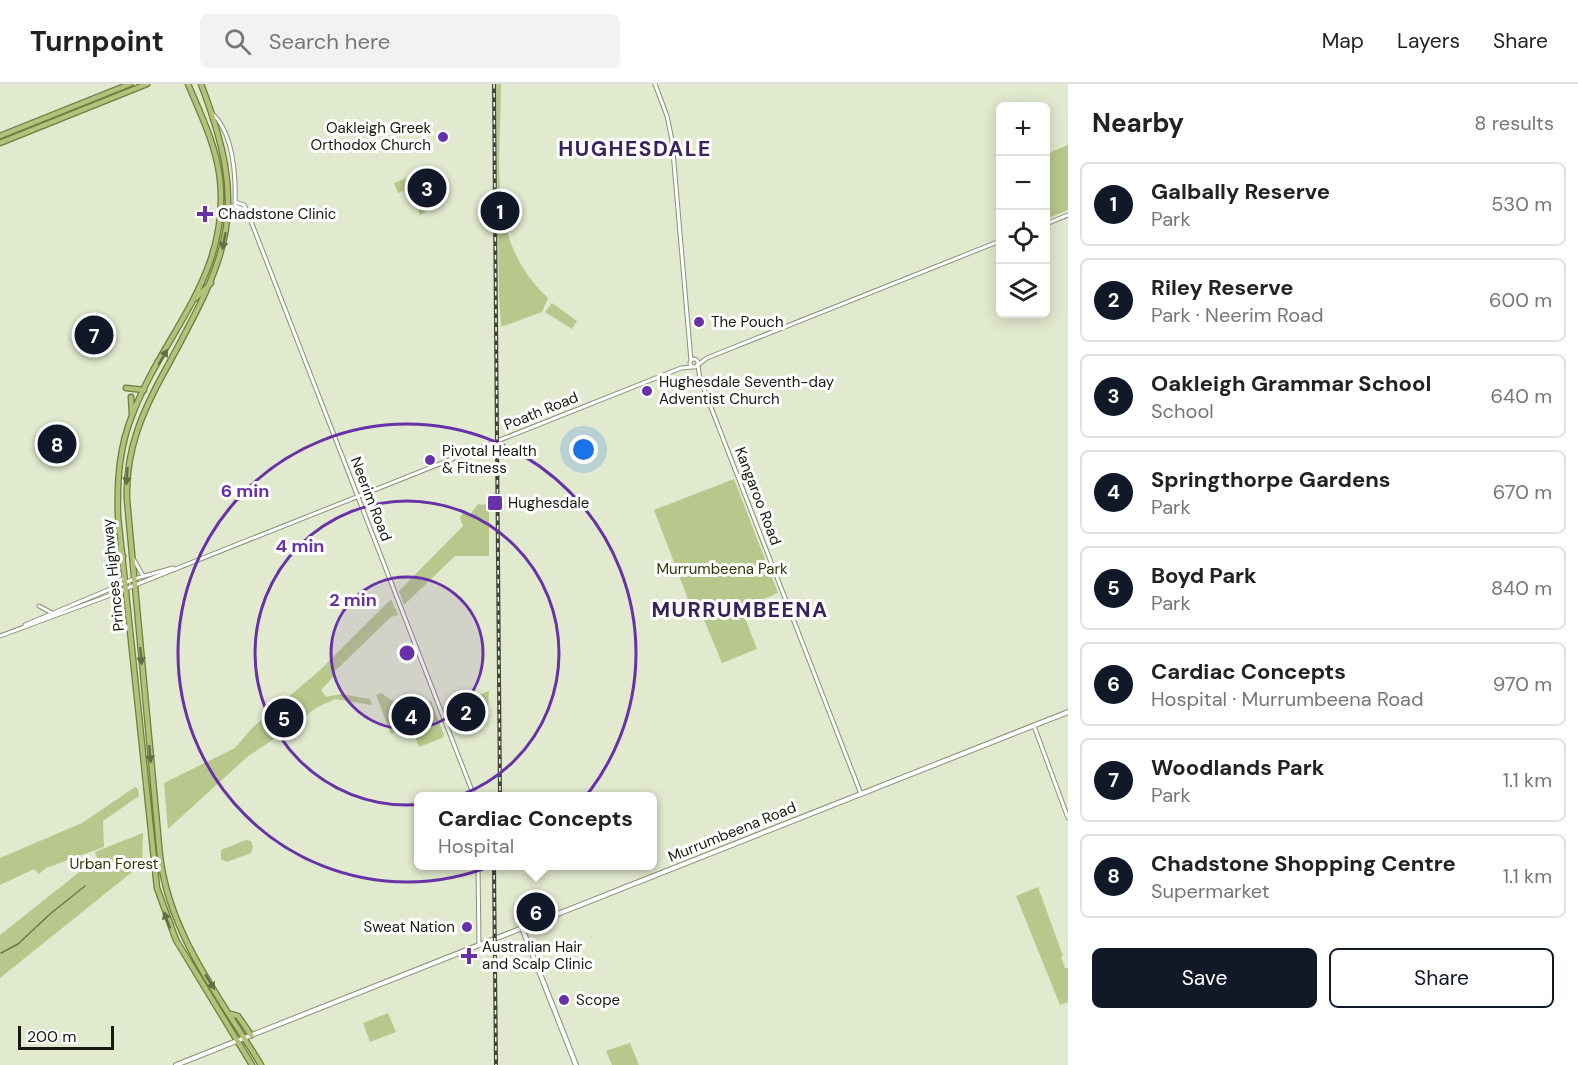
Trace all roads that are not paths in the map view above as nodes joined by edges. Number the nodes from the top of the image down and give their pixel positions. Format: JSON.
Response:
{"nodes":[{"id":1,"x":130,"y":84,"type":"edge"},
{"id":2,"x":147,"y":84,"type":"edge"},
{"id":3,"x":188,"y":84,"type":"edge"},
{"id":4,"x":201,"y":84,"type":"edge"},
{"id":5,"x":656,"y":84,"type":"edge"},
{"id":6,"x":212,"y":112,"type":"junction"},
{"id":7,"x":0,"y":136,"type":"edge"},
{"id":8,"x":0,"y":143,"type":"edge"},
{"id":9,"x":228,"y":212,"type":"junction"},
{"id":10,"x":1068,"y":215,"type":"edge"},
{"id":11,"x":233,"y":222,"type":"dead end"},
{"id":12,"x":1050,"y":222,"type":"edge"},
{"id":13,"x":996,"y":243,"type":"edge"},
{"id":14,"x":211,"y":284,"type":"junction"},
{"id":15,"x":196,"y":298,"type":"junction"},
{"id":16,"x":692,"y":350,"type":"junction"},
{"id":17,"x":707,"y":358,"type":"junction"},
{"id":18,"x":696,"y":359,"type":"junction"},
{"id":19,"x":691,"y":361,"type":"junction"},
{"id":20,"x":698,"y":365,"type":"junction"},
{"id":21,"x":693,"y":367,"type":"junction"},
{"id":22,"x":683,"y":368,"type":"junction"},
{"id":23,"x":698,"y":374,"type":"junction"},
{"id":24,"x":126,"y":388,"type":"dead end"},
{"id":25,"x":144,"y":390,"type":"junction"},
{"id":26,"x":131,"y":397,"type":"dead end"},
{"id":27,"x":132,"y":414,"type":"junction"},
{"id":28,"x":142,"y":430,"type":"dead end"},
{"id":29,"x":135,"y":432,"type":"junction"},
{"id":30,"x":357,"y":496,"type":"junction"},
{"id":31,"x":119,"y":530,"type":"junction"},
{"id":32,"x":107,"y":536,"type":"dead end"},
{"id":33,"x":113,"y":543,"type":"dead end"},
{"id":34,"x":123,"y":556,"type":"junction"},
{"id":35,"x":132,"y":557,"type":"junction"},
{"id":36,"x":173,"y":568,"type":"junction"},
{"id":37,"x":125,"y":576,"type":"junction"},
{"id":38,"x":143,"y":576,"type":"junction"},
{"id":39,"x":136,"y":582,"type":"junction"},
{"id":40,"x":126,"y":585,"type":"junction"},
{"id":41,"x":111,"y":589,"type":"junction"},
{"id":42,"x":117,"y":592,"type":"junction"},
{"id":43,"x":39,"y":606,"type":"dead end"},
{"id":44,"x":52,"y":613,"type":"junction"},
{"id":45,"x":22,"y":627,"type":"junction"},
{"id":46,"x":131,"y":632,"type":"junction"},
{"id":47,"x":0,"y":636,"type":"edge"},
{"id":48,"x":1068,"y":712,"type":"edge"},
{"id":49,"x":1033,"y":726,"type":"junction"},
{"id":50,"x":472,"y":792,"type":"edge"},
{"id":51,"x":861,"y":794,"type":"junction"},
{"id":52,"x":1068,"y":818,"type":"edge"},
{"id":53,"x":478,"y":870,"type":"edge"},
{"id":54,"x":522,"y":928,"type":"junction"},
{"id":55,"x":478,"y":932,"type":"junction"},
{"id":56,"x":489,"y":941,"type":"junction"},
{"id":57,"x":479,"y":945,"type":"junction"},
{"id":58,"x":231,"y":1014,"type":"junction"},
{"id":59,"x":251,"y":1035,"type":"junction"},
{"id":60,"x":244,"y":1037,"type":"junction"},
{"id":61,"x":236,"y":1041,"type":"junction"},
{"id":62,"x":176,"y":1065,"type":"edge"},
{"id":63,"x":252,"y":1065,"type":"edge"},
{"id":64,"x":261,"y":1065,"type":"edge"},
{"id":65,"x":576,"y":1065,"type":"edge"}],
"edges":[{"from":1,"to":7,"type":"highway"},
{"from":2,"to":8,"type":"highway"},
{"from":3,"to":15,"type":"highway","name":"Princes Highway"},
{"from":4,"to":6,"type":"highway","name":"Princes Highway"},
{"from":5,"to":16,"type":"street"},
{"from":6,"to":9,"type":"highway","name":"Princes Highway"},
{"from":6,"to":30,"type":"street","name":"Neerim Road"},
{"from":9,"to":11,"type":"highway"},
{"from":9,"to":14,"type":"highway","name":"Princes Highway","one_way":true},
{"from":10,"to":12,"type":"street"},
{"from":13,"to":17,"type":"street"},
{"from":14,"to":15,"type":"highway"},
{"from":14,"to":29,"type":"highway","name":"Princes Highway"},
{"from":25,"to":15,"type":"highway","name":"Princes Highway","one_way":true},
{"from":16,"to":18,"type":"street"},
{"from":16,"to":19,"type":"street"},
{"from":17,"to":18,"type":"street"},
{"from":17,"to":20,"type":"street"},
{"from":18,"to":19,"type":"street","name":"Poath Road"},
{"from":18,"to":20,"type":"street"},
{"from":19,"to":21,"type":"street","name":"Kangaroo Road"},
{"from":19,"to":22,"type":"street","name":"Poath Road"},
{"from":20,"to":21,"type":"street","name":"Poath Road"},
{"from":20,"to":23,"type":"street","name":"Kangaroo Road"},
{"from":21,"to":22,"type":"street","name":"Poath Road"},
{"from":21,"to":23,"type":"street","name":"Kangaroo Road"},
{"from":22,"to":30,"type":"street","name":"Poath Road"},
{"from":23,"to":51,"type":"street","name":"Kangaroo Road"},
{"from":24,"to":25,"type":"highway"},
{"from":25,"to":27,"type":"highway","name":"Princes Highway"},
{"from":26,"to":27,"type":"highway"},
{"from":27,"to":31,"type":"highway","name":"Princes Highway"},
{"from":28,"to":29,"type":"highway"},
{"from":29,"to":35,"type":"highway","name":"Princes Highway","one_way":true},
{"from":30,"to":36,"type":"street","name":"Poath Road"},
{"from":30,"to":50,"type":"street","name":"Neerim Road"},
{"from":31,"to":32,"type":"highway"},
{"from":31,"to":34,"type":"highway","name":"Princes Highway"},
{"from":33,"to":34,"type":"highway"},
{"from":34,"to":37,"type":"highway","name":"Princes Highway"},
{"from":35,"to":38,"type":"street"},
{"from":35,"to":39,"type":"highway","name":"Princes Highway"},
{"from":36,"to":38,"type":"street","name":"Poath Road"},
{"from":36,"to":39,"type":"street","name":"Poath Road"},
{"from":37,"to":40,"type":"highway","name":"Princes Highway"},
{"from":37,"to":41,"type":"street"},
{"from":38,"to":39,"type":"street","name":"Poath Road"},
{"from":39,"to":40,"type":"street"},
{"from":39,"to":58,"type":"highway","name":"Princes Highway","one_way":true},
{"from":40,"to":41,"type":"street"},
{"from":40,"to":42,"type":"street"},
{"from":40,"to":46,"type":"highway","name":"Princes Highway"},
{"from":41,"to":44,"type":"street"},
{"from":42,"to":45,"type":"street"},
{"from":42,"to":46,"type":"street"},
{"from":43,"to":44,"type":"street"},
{"from":44,"to":45,"type":"street"},
{"from":45,"to":47,"type":"street"},
{"from":61,"to":46,"type":"highway","name":"Princes Highway","one_way":true},
{"from":48,"to":49,"type":"main road","name":"Murrumbeena Road"},
{"from":49,"to":51,"type":"main road","name":"Murrumbeena Road"},
{"from":49,"to":52,"type":"street"},
{"from":51,"to":54,"type":"main road","name":"Murrumbeena Road"},
{"from":53,"to":55,"type":"street"},
{"from":54,"to":56,"type":"main road","name":"Murrumbeena Road"},
{"from":54,"to":65,"type":"main road"},
{"from":55,"to":56,"type":"street"},
{"from":55,"to":57,"type":"street"},
{"from":56,"to":57,"type":"main road","name":"Murrumbeena Road"},
{"from":57,"to":59,"type":"main road","name":"Murrumbeena Road"},
{"from":58,"to":59,"type":"highway"},
{"from":58,"to":60,"type":"highway","name":"Princes Highway"},
{"from":59,"to":60,"type":"main road","name":"Murrumbeena Road"},
{"from":60,"to":61,"type":"main road","name":"Murrumbeena Road"},
{"from":60,"to":64,"type":"highway","name":"Princes Highway"},
{"from":61,"to":62,"type":"main road","name":"Murrumbeena Road"},
{"from":61,"to":63,"type":"highway","name":"Princes Highway"}]}
